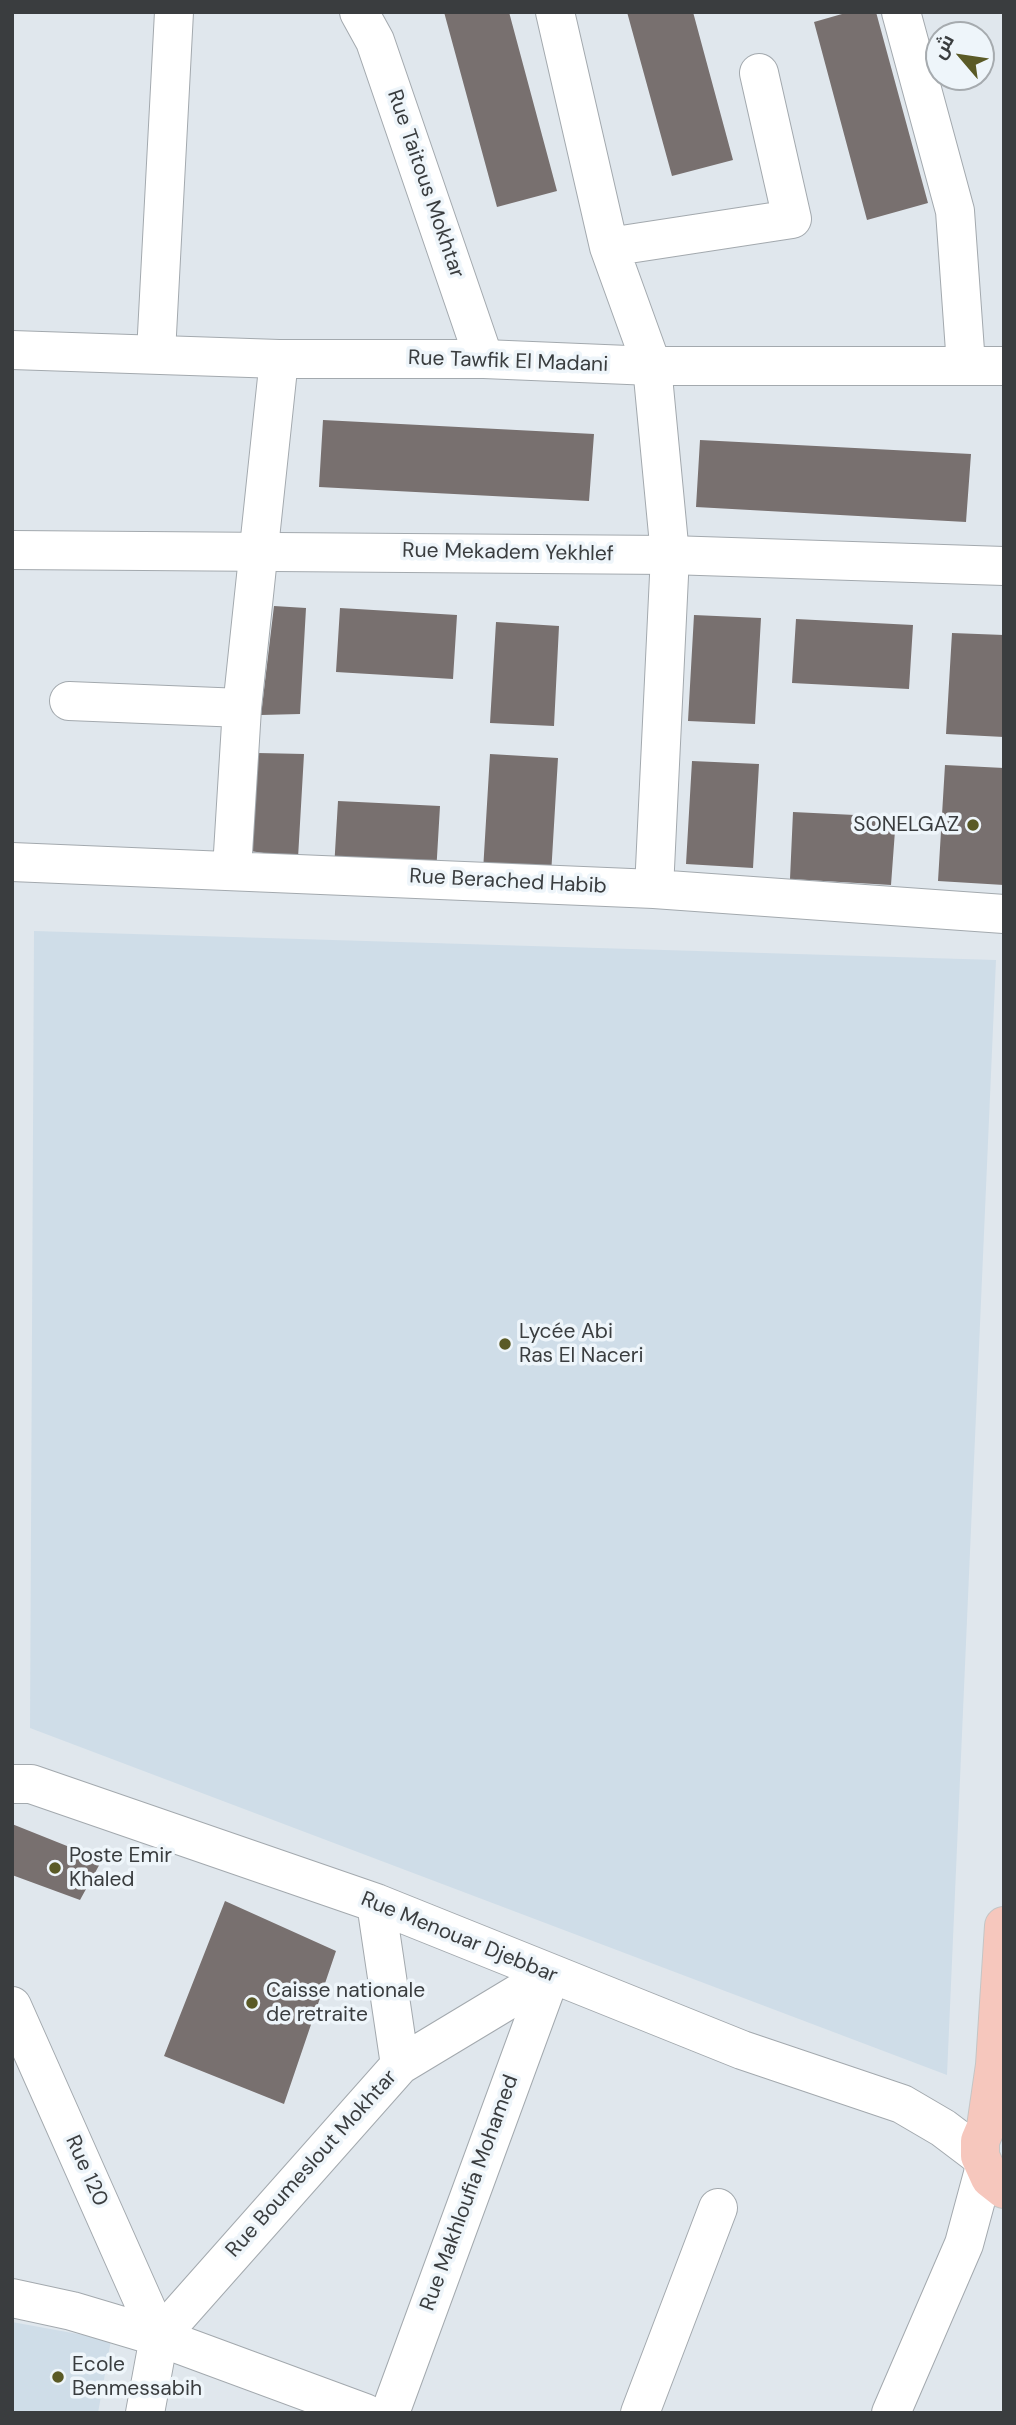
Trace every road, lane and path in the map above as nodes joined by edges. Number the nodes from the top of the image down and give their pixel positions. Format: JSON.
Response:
{"nodes":[{"id":1,"x":174,"y":12,"type":"edge"},
{"id":2,"x":359,"y":12,"type":"edge"},
{"id":3,"x":555,"y":12,"type":"edge"},
{"id":4,"x":901,"y":12,"type":"edge"},
{"id":5,"x":759,"y":73,"type":"dead end"},
{"id":6,"x":609,"y":247,"type":"junction"},
{"id":7,"x":12,"y":350,"type":"edge"},
{"id":8,"x":156,"y":353,"type":"junction"},
{"id":9,"x":279,"y":359,"type":"junction"},
{"id":10,"x":484,"y":359,"type":"junction"},
{"id":11,"x":966,"y":365,"type":"junction"},
{"id":12,"x":652,"y":366,"type":"junction"},
{"id":13,"x":1004,"y":366,"type":"edge"},
{"id":14,"x":12,"y":550,"type":"edge"},
{"id":15,"x":257,"y":551,"type":"junction"},
{"id":16,"x":670,"y":555,"type":"junction"},
{"id":17,"x":1004,"y":566,"type":"edge"},
{"id":18,"x":69,"y":701,"type":"dead end"},
{"id":19,"x":242,"y":708,"type":"junction"},
{"id":20,"x":12,"y":862,"type":"edge"},
{"id":21,"x":232,"y":869,"type":"junction"},
{"id":22,"x":654,"y":889,"type":"junction"},
{"id":23,"x":1004,"y":914,"type":"edge"},
{"id":24,"x":12,"y":1784,"type":"edge"},
{"id":25,"x":376,"y":1903,"type":"junction"},
{"id":26,"x":1004,"y":1926,"type":"edge"},
{"id":27,"x":551,"y":1974,"type":"junction"},
{"id":28,"x":12,"y":2006,"type":"edge"},
{"id":29,"x":24,"y":2056,"type":"edge"},
{"id":30,"x":400,"y":2064,"type":"junction"},
{"id":31,"x":994,"y":2151,"type":"edge"},
{"id":32,"x":718,"y":2208,"type":"dead end"},
{"id":33,"x":12,"y":2298,"type":"edge"},
{"id":34,"x":159,"y":2336,"type":"junction"},
{"id":35,"x":145,"y":2413,"type":"edge"},
{"id":36,"x":365,"y":2413,"type":"edge"},
{"id":37,"x":390,"y":2413,"type":"edge"},
{"id":38,"x":640,"y":2413,"type":"edge"},
{"id":39,"x":891,"y":2413,"type":"edge"}],
"edges":[{"from":1,"to":8,"type":"street"},
{"from":2,"to":10,"type":"street","name":"Rue Taitous Mokhtar"},
{"from":3,"to":6,"type":"street"},
{"from":4,"to":11,"type":"street"},
{"from":5,"to":6,"type":"street"},
{"from":6,"to":12,"type":"street"},
{"from":7,"to":8,"type":"street","name":"Rue Tawfik El Madani"},
{"from":8,"to":9,"type":"street","name":"Rue Tawfik El Madani"},
{"from":9,"to":10,"type":"street","name":"Rue Tawfik El Madani"},
{"from":9,"to":15,"type":"street"},
{"from":10,"to":12,"type":"street","name":"Rue Tawfik El Madani"},
{"from":11,"to":12,"type":"street","name":"Rue Tawfik El Madani"},
{"from":11,"to":13,"type":"street","name":"Rue Tawfik El Madani"},
{"from":12,"to":16,"type":"street"},
{"from":14,"to":15,"type":"street","name":"Rue Mekadem Yekhlef"},
{"from":15,"to":16,"type":"street","name":"Rue Mekadem Yekhlef"},
{"from":15,"to":19,"type":"street"},
{"from":16,"to":17,"type":"street","name":"Rue Mekadem Yekhlef"},
{"from":16,"to":22,"type":"street"},
{"from":18,"to":19,"type":"street"},
{"from":19,"to":21,"type":"street"},
{"from":20,"to":21,"type":"street","name":"Rue Berached Habib"},
{"from":21,"to":22,"type":"street","name":"Rue Berached Habib"},
{"from":22,"to":23,"type":"street","name":"Rue Berached Habib"},
{"from":24,"to":25,"type":"street","name":"Rue Menouar Djebbar"},
{"from":25,"to":27,"type":"street","name":"Rue Menouar Djebbar"},
{"from":25,"to":30,"type":"street"},
{"from":26,"to":31,"type":"main road"},
{"from":27,"to":30,"type":"street","name":"Rue Boumeslout Mokhtar"},
{"from":27,"to":31,"type":"street","name":"Rue Menouar Djebbar"},
{"from":27,"to":37,"type":"street","name":"Rue Makhloufia Mohamed"},
{"from":28,"to":29,"type":"street","name":"Rue 120"},
{"from":29,"to":34,"type":"street","name":"Rue 120"},
{"from":30,"to":34,"type":"street","name":"Rue Boumeslout Mokhtar"},
{"from":31,"to":39,"type":"street"},
{"from":32,"to":38,"type":"street"},
{"from":33,"to":34,"type":"street"},
{"from":34,"to":35,"type":"street"},
{"from":34,"to":36,"type":"street"}]}
